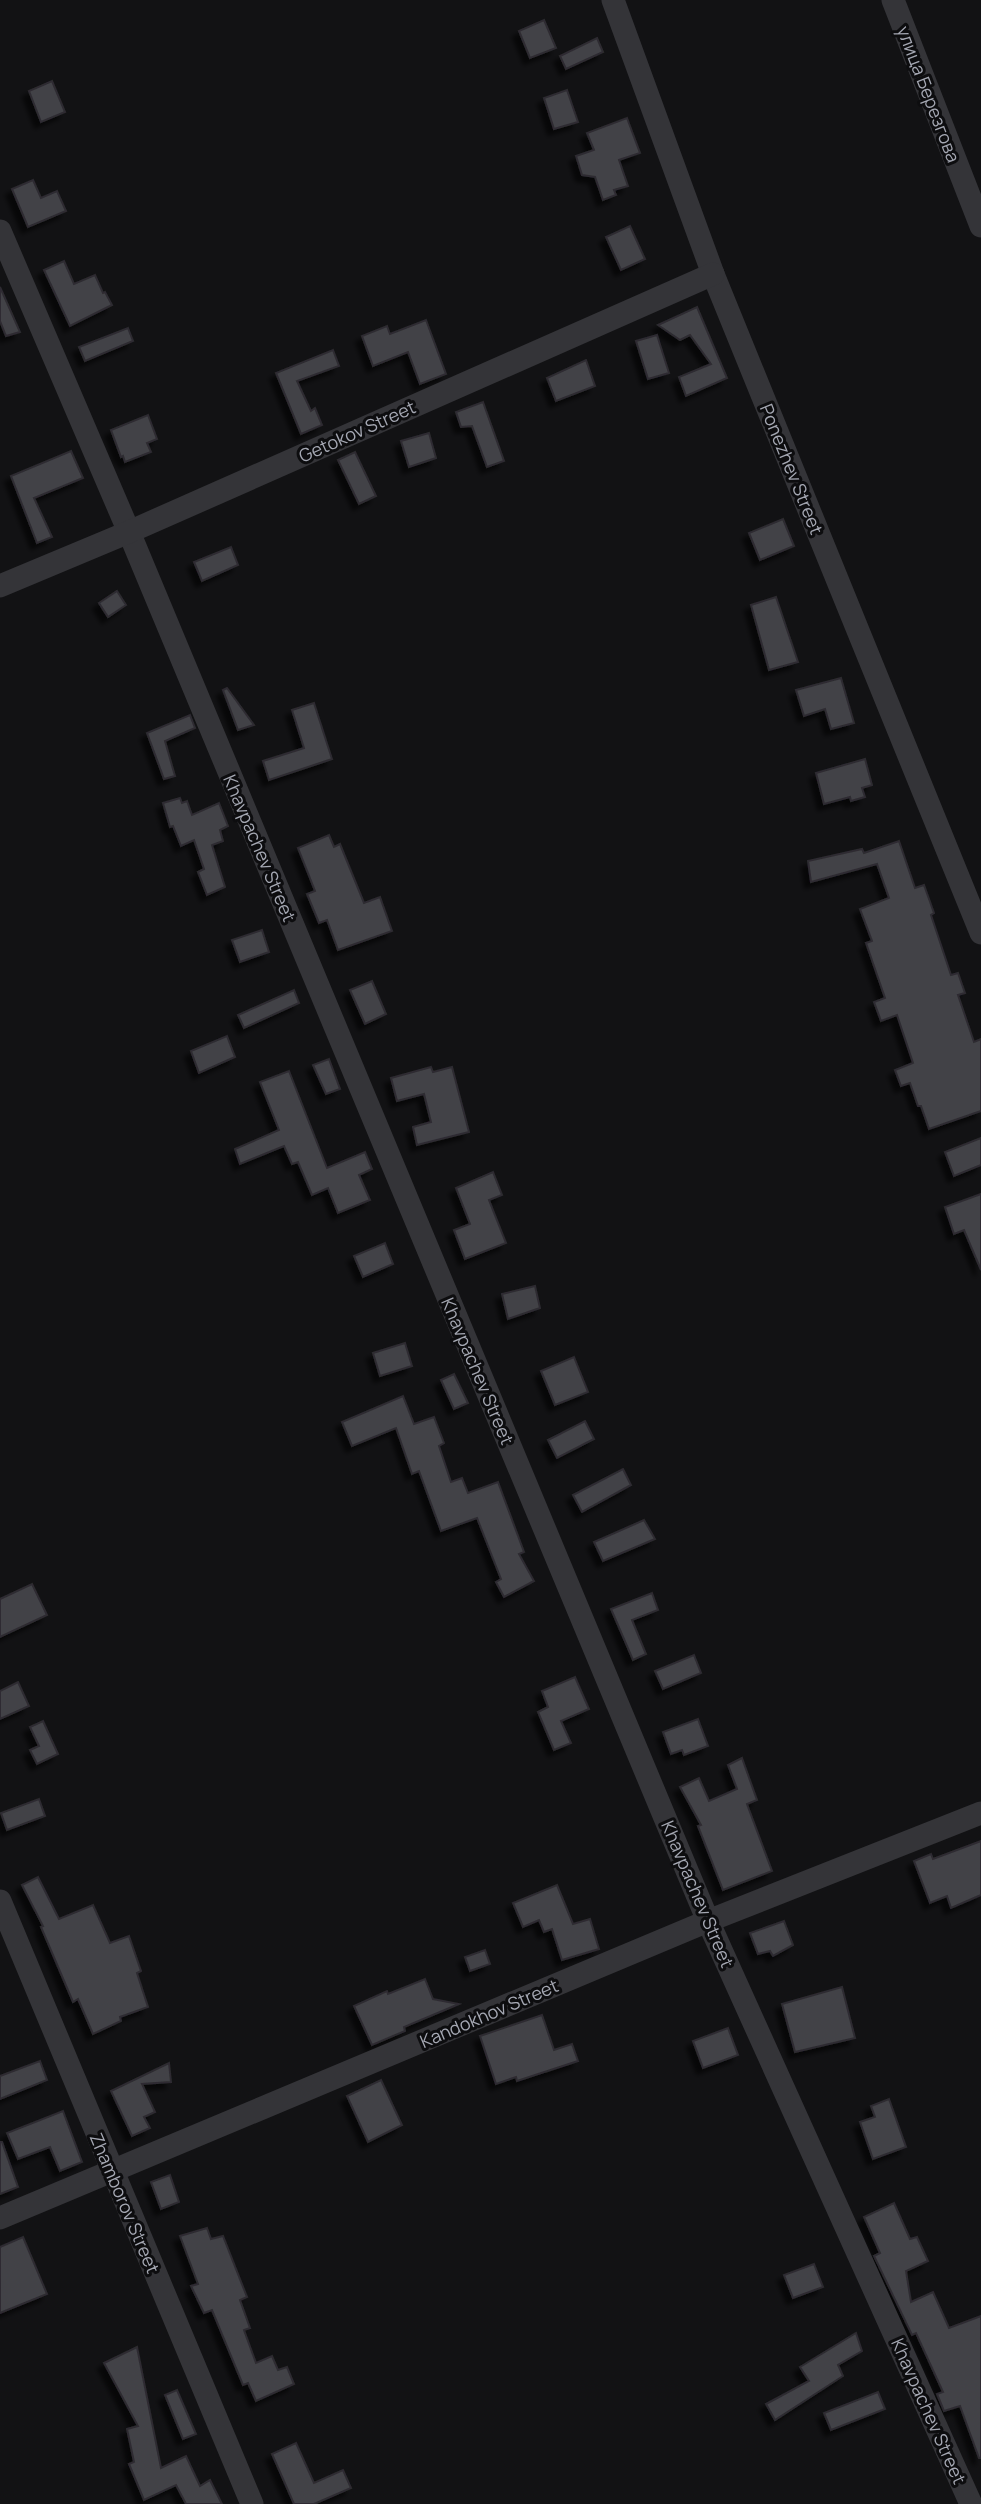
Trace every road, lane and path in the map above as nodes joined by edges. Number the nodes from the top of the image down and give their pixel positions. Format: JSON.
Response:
{"nodes":[{"id":1,"x":613,"y":0,"type":"edge"},
{"id":2,"x":893,"y":0,"type":"edge"},
{"id":3,"x":981,"y":226,"type":"edge"},
{"id":4,"x":0,"y":232,"type":"edge"},
{"id":5,"x":713,"y":274,"type":"junction"},
{"id":6,"x":129,"y":533,"type":"junction"},
{"id":7,"x":0,"y":586,"type":"edge"},
{"id":8,"x":981,"y":933,"type":"edge"},
{"id":9,"x":981,"y":1813,"type":"edge"},
{"id":10,"x":0,"y":1901,"type":"edge"},
{"id":11,"x":708,"y":1921,"type":"junction"},
{"id":12,"x":112,"y":2170,"type":"junction"},
{"id":13,"x":0,"y":2218,"type":"edge"},
{"id":14,"x":252,"y":2504,"type":"edge"},
{"id":15,"x":971,"y":2504,"type":"edge"}],
"edges":[{"from":1,"to":5,"type":"street","name":"Ponezhev Street"},
{"from":2,"to":3,"type":"street","name":"улица Березгова"},
{"from":4,"to":6,"type":"street","name":"Khavpachev Street"},
{"from":5,"to":6,"type":"street","name":"Getokov Street"},
{"from":5,"to":8,"type":"street","name":"Ponezhev Street"},
{"from":6,"to":7,"type":"street","name":"Getokov Street"},
{"from":6,"to":11,"type":"street","name":"Khavpachev Street"},
{"from":9,"to":11,"type":"street","name":"Kandokhov Street"},
{"from":10,"to":12,"type":"street","name":"Zhamborov Street"},
{"from":11,"to":12,"type":"street","name":"Kandokhov Street"},
{"from":11,"to":15,"type":"street","name":"Khavpachev Street"},
{"from":12,"to":13,"type":"street","name":"Kandokhov Street"},
{"from":12,"to":14,"type":"street","name":"Zhamborov Street"}]}
